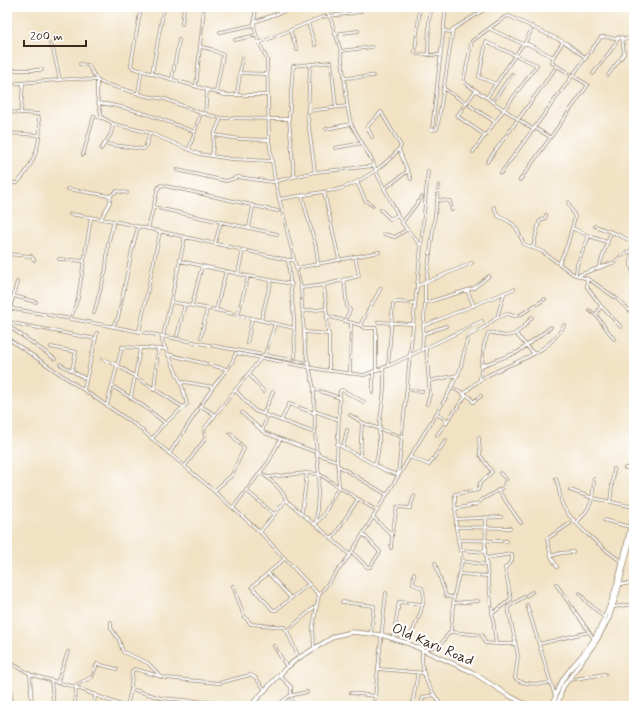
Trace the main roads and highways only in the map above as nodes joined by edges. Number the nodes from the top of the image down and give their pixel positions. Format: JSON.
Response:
{"nodes":[{"id":1,"x":634,"y":510,"type":"edge"},
{"id":2,"x":632,"y":526,"type":"edge"},
{"id":3,"x":632,"y":544,"type":"edge"},
{"id":4,"x":618,"y":583,"type":"junction"},
{"id":5,"x":250,"y":706,"type":"edge"},
{"id":6,"x":529,"y":706,"type":"edge"},
{"id":7,"x":555,"y":706,"type":"edge"}],
"edges":[{"from":1,"to":2,"type":"main road"},
{"from":2,"to":3,"type":"main road"},
{"from":2,"to":4,"type":"main road"},
{"from":3,"to":4,"type":"main road"},
{"from":4,"to":7,"type":"main road"},
{"from":4,"to":7,"type":"main road"},
{"from":5,"to":6,"type":"main road","name":"Old Karu Road"}]}
